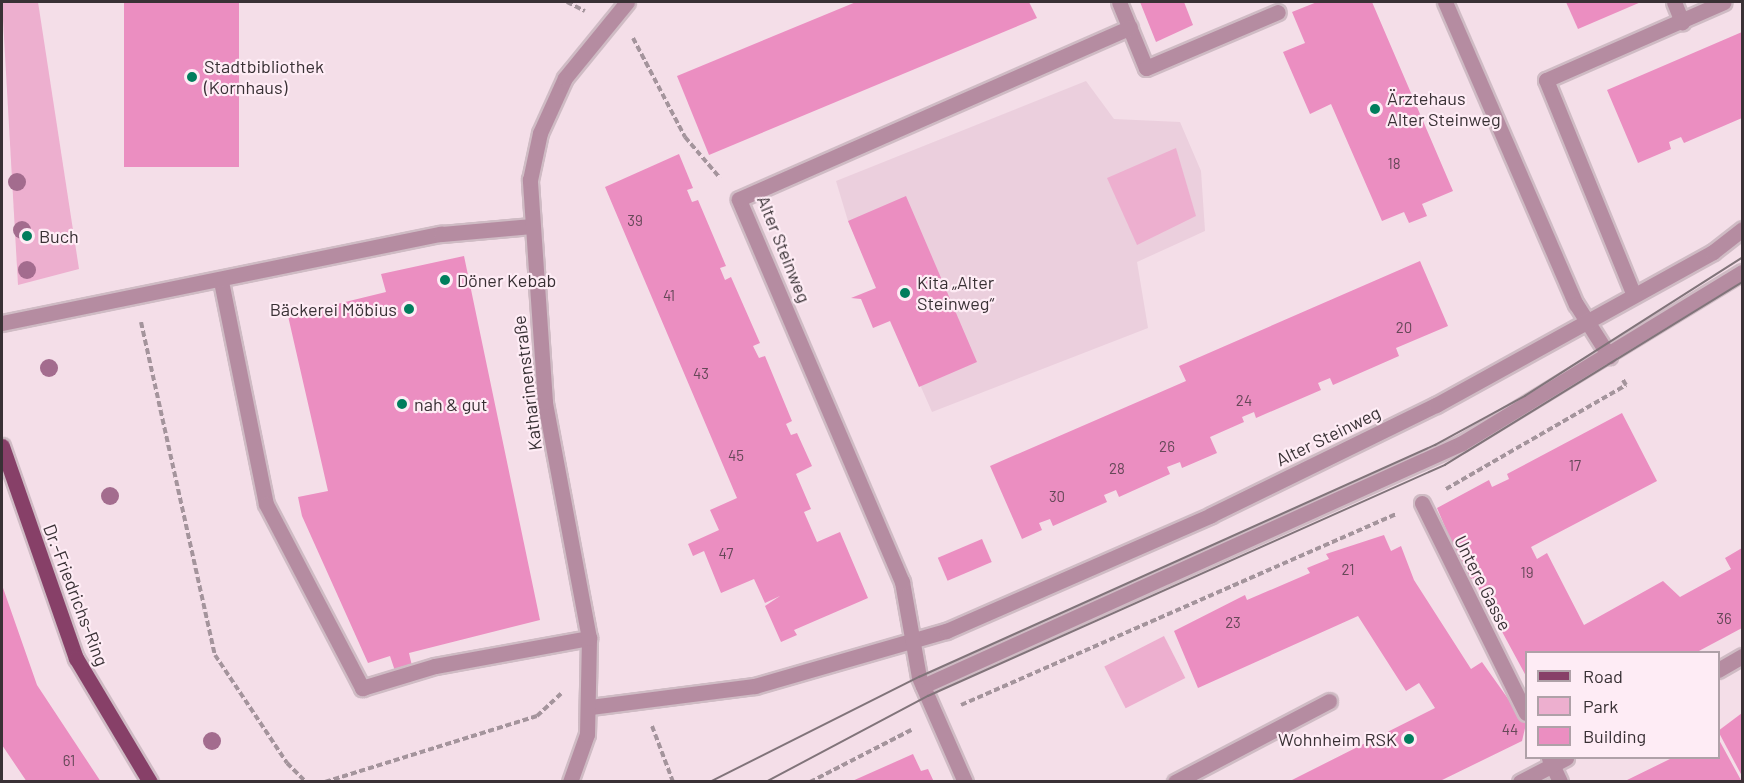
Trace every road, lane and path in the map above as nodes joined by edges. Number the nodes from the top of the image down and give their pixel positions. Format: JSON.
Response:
{"nodes":[{"id":1,"x":627,"y":2,"type":"edge"},
{"id":2,"x":1119,"y":2,"type":"edge"},
{"id":3,"x":1445,"y":2,"type":"edge"},
{"id":4,"x":1674,"y":2,"type":"edge"},
{"id":5,"x":1724,"y":2,"type":"edge"},
{"id":6,"x":1278,"y":12,"type":"dead end"},
{"id":7,"x":1682,"y":22,"type":"junction"},
{"id":8,"x":606,"y":23,"type":"junction"},
{"id":9,"x":1130,"y":27,"type":"junction"},
{"id":10,"x":739,"y":198,"type":"junction"},
{"id":11,"x":530,"y":226,"type":"junction"},
{"id":12,"x":1743,"y":229,"type":"edge"},
{"id":13,"x":1743,"y":273,"type":"edge"},
{"id":14,"x":221,"y":281,"type":"junction"},
{"id":15,"x":1633,"y":293,"type":"junction"},
{"id":16,"x":136,"y":298,"type":"junction"},
{"id":17,"x":1586,"y":322,"type":"junction"},
{"id":18,"x":2,"y":323,"type":"edge"},
{"id":19,"x":1609,"y":356,"type":"junction"},
{"id":20,"x":2,"y":446,"type":"edge"},
{"id":21,"x":4,"y":470,"type":"edge"},
{"id":22,"x":1422,"y":503,"type":"junction"},
{"id":23,"x":589,"y":638,"type":"junction"},
{"id":24,"x":913,"y":644,"type":"junction"},
{"id":25,"x":1743,"y":656,"type":"edge"},
{"id":26,"x":589,"y":666,"type":"junction"},
{"id":27,"x":1720,"y":669,"type":"edge"},
{"id":28,"x":923,"y":686,"type":"junction"},
{"id":29,"x":1329,"y":701,"type":"dead end"},
{"id":30,"x":644,"y":703,"type":"junction"},
{"id":31,"x":590,"y":707,"type":"junction"},
{"id":32,"x":1525,"y":709,"type":"edge"},
{"id":33,"x":937,"y":717,"type":"junction"},
{"id":34,"x":1556,"y":760,"type":"edge"},
{"id":35,"x":150,"y":782,"type":"edge"},
{"id":36,"x":306,"y":782,"type":"edge"},
{"id":37,"x":325,"y":782,"type":"edge"},
{"id":38,"x":570,"y":782,"type":"edge"},
{"id":39,"x":672,"y":782,"type":"edge"},
{"id":40,"x":810,"y":782,"type":"edge"},
{"id":41,"x":965,"y":782,"type":"edge"},
{"id":42,"x":1175,"y":782,"type":"edge"},
{"id":43,"x":1520,"y":782,"type":"edge"},
{"id":44,"x":1560,"y":782,"type":"edge"}],
"edges":[{"from":1,"to":8,"type":"street","name":"Katharinenstraße"},
{"from":2,"to":9,"type":"street"},
{"from":3,"to":17,"type":"street"},
{"from":4,"to":7,"type":"street"},
{"from":5,"to":7,"type":"street"},
{"from":6,"to":9,"type":"street"},
{"from":7,"to":15,"type":"street"},
{"from":8,"to":10,"type":"path"},
{"from":8,"to":11,"type":"street","name":"Katharinenstraße"},
{"from":9,"to":10,"type":"street","name":"Alter Steinweg"},
{"from":10,"to":24,"type":"street","name":"Alter Steinweg"},
{"from":11,"to":14,"type":"street"},
{"from":11,"to":23,"type":"street","name":"Katharinenstraße"},
{"from":12,"to":15,"type":"street","name":"Alter Steinweg"},
{"from":13,"to":19,"type":"street"},
{"from":14,"to":16,"type":"street"},
{"from":14,"to":23,"type":"street"},
{"from":15,"to":17,"type":"street","name":"Alter Steinweg"},
{"from":16,"to":18,"type":"street"},
{"from":16,"to":36,"type":"path"},
{"from":17,"to":19,"type":"street"},
{"from":17,"to":24,"type":"street","name":"Alter Steinweg"},
{"from":19,"to":22,"type":"path"},
{"from":19,"to":28,"type":"street"},
{"from":20,"to":21,"type":"main road","name":"Dr.-Friedrichs-Ring"},
{"from":21,"to":35,"type":"main road","name":"Dr.-Friedrichs-Ring"},
{"from":22,"to":32,"type":"street","name":"Untere Gasse"},
{"from":22,"to":33,"type":"path"},
{"from":23,"to":26,"type":"street","name":"Katharinenstraße"},
{"from":24,"to":28,"type":"street","name":"Alter Steinweg"},
{"from":24,"to":30,"type":"street","name":"Alter Steinweg"},
{"from":25,"to":27,"type":"street"},
{"from":26,"to":31,"type":"street","name":"Katharinenstraße"},
{"from":26,"to":37,"type":"path"},
{"from":28,"to":33,"type":"street","name":"Alter Steinweg"},
{"from":29,"to":42,"type":"street"},
{"from":30,"to":31,"type":"street","name":"Alter Steinweg"},
{"from":30,"to":39,"type":"path"},
{"from":31,"to":38,"type":"street","name":"Katharinenstraße"},
{"from":33,"to":40,"type":"path"},
{"from":33,"to":41,"type":"street","name":"Alter Steinweg"},
{"from":34,"to":43,"type":"street"},
{"from":34,"to":44,"type":"street"}]}
